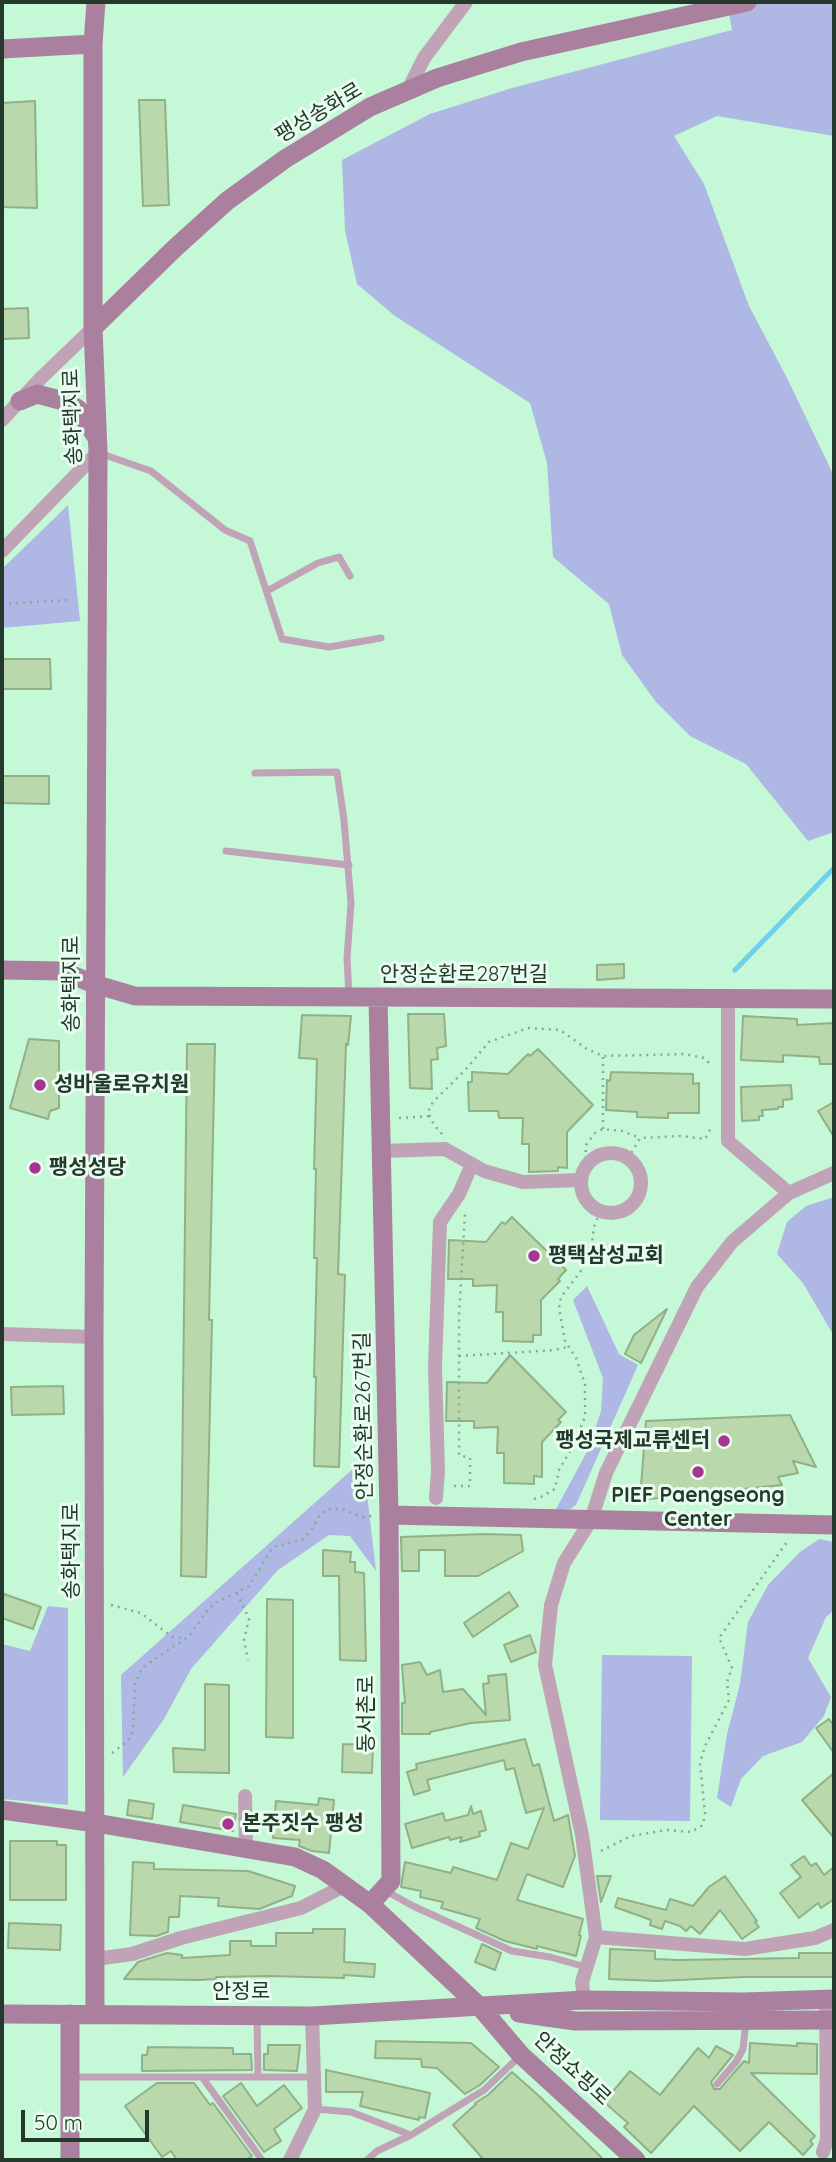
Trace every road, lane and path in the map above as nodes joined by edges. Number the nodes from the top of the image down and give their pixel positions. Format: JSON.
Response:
{"nodes":[{"id":1,"x":96,"y":2,"type":"edge"},
{"id":2,"x":466,"y":2,"type":"edge"},
{"id":3,"x":747,"y":2,"type":"edge"},
{"id":4,"x":93,"y":44,"type":"junction"},
{"id":5,"x":2,"y":49,"type":"edge"},
{"id":6,"x":407,"y":92,"type":"junction"},
{"id":7,"x":93,"y":328,"type":"junction"},
{"id":8,"x":20,"y":401,"type":"junction"},
{"id":9,"x":2,"y":420,"type":"edge"},
{"id":10,"x":97,"y":444,"type":"junction"},
{"id":11,"x":2,"y":551,"type":"edge"},
{"id":12,"x":350,"y":576,"type":"dead end"},
{"id":13,"x":267,"y":591,"type":"junction"},
{"id":14,"x":67,"y":600,"type":"dead end"},
{"id":15,"x":2,"y":604,"type":"edge"},
{"id":16,"x":380,"y":638,"type":"dead end"},
{"id":17,"x":255,"y":773,"type":"dead end"},
{"id":18,"x":226,"y":851,"type":"dead end"},
{"id":19,"x":349,"y":864,"type":"junction"},
{"id":20,"x":2,"y":970,"type":"edge"},
{"id":21,"x":94,"y":984,"type":"junction"},
{"id":22,"x":349,"y":997,"type":"junction"},
{"id":23,"x":378,"y":997,"type":"junction"},
{"id":24,"x":728,"y":999,"type":"junction"},
{"id":25,"x":834,"y":999,"type":"edge"},
{"id":26,"x":603,"y":1056,"type":"junction"},
{"id":27,"x":712,"y":1067,"type":"dead end"},
{"id":28,"x":433,"y":1102,"type":"dead end"},
{"id":29,"x":430,"y":1116,"type":"dead end"},
{"id":30,"x":381,"y":1119,"type":"junction"},
{"id":31,"x":713,"y":1122,"type":"dead end"},
{"id":32,"x":603,"y":1129,"type":"junction"},
{"id":33,"x":640,"y":1138,"type":"junction"},
{"id":34,"x":382,"y":1151,"type":"junction"},
{"id":35,"x":628,"y":1159,"type":"junction"},
{"id":36,"x":472,"y":1164,"type":"junction"},
{"id":37,"x":582,"y":1173,"type":"junction"},
{"id":38,"x":834,"y":1174,"type":"edge"},
{"id":39,"x":789,"y":1193,"type":"junction"},
{"id":40,"x":459,"y":1194,"type":"junction"},
{"id":41,"x":600,"y":1212,"type":"junction"},
{"id":42,"x":2,"y":1334,"type":"edge"},
{"id":43,"x":93,"y":1337,"type":"junction"},
{"id":44,"x":568,"y":1347,"type":"junction"},
{"id":45,"x":459,"y":1356,"type":"junction"},
{"id":46,"x":436,"y":1492,"type":"joint"},
{"id":47,"x":533,"y":1499,"type":"dead end"},
{"id":48,"x":389,"y":1510,"type":"junction"},
{"id":49,"x":591,"y":1520,"type":"junction"},
{"id":50,"x":798,"y":1525,"type":"junction"},
{"id":51,"x":834,"y":1525,"type":"edge"},
{"id":52,"x":237,"y":1592,"type":"junction"},
{"id":53,"x":95,"y":1602,"type":"junction"},
{"id":54,"x":186,"y":1638,"type":"junction"},
{"id":55,"x":248,"y":1660,"type":"dead end"},
{"id":56,"x":96,"y":1761,"type":"junction"},
{"id":57,"x":245,"y":1796,"type":"dead end"},
{"id":58,"x":2,"y":1810,"type":"edge"},
{"id":59,"x":96,"y":1823,"type":"junction"},
{"id":60,"x":246,"y":1849,"type":"junction"},
{"id":61,"x":584,"y":1854,"type":"junction"},
{"id":62,"x":346,"y":1885,"type":"junction"},
{"id":63,"x":383,"y":1889,"type":"junction"},
{"id":64,"x":370,"y":1905,"type":"junction"},
{"id":65,"x":834,"y":1930,"type":"edge"},
{"id":66,"x":596,"y":1937,"type":"junction"},
{"id":67,"x":96,"y":1959,"type":"junction"},
{"id":68,"x":587,"y":1968,"type":"junction"},
{"id":69,"x":830,"y":1999,"type":"edge"},
{"id":70,"x":584,"y":2000,"type":"junction"},
{"id":71,"x":480,"y":2007,"type":"junction"},
{"id":72,"x":2,"y":2014,"type":"edge"},
{"id":73,"x":70,"y":2014,"type":"junction"},
{"id":74,"x":96,"y":2014,"type":"junction"},
{"id":75,"x":257,"y":2015,"type":"junction"},
{"id":76,"x":312,"y":2016,"type":"junction"},
{"id":77,"x":830,"y":2020,"type":"edge"},
{"id":78,"x":746,"y":2021,"type":"junction"},
{"id":79,"x":521,"y":2055,"type":"junction"},
{"id":80,"x":70,"y":2077,"type":"junction"},
{"id":81,"x":202,"y":2077,"type":"junction"},
{"id":82,"x":258,"y":2077,"type":"junction"},
{"id":83,"x":314,"y":2077,"type":"junction"},
{"id":84,"x":830,"y":2077,"type":"edge"},
{"id":85,"x":717,"y":2084,"type":"dead end"},
{"id":86,"x":315,"y":2109,"type":"junction"},
{"id":87,"x":411,"y":2136,"type":"junction"},
{"id":88,"x":824,"y":2155,"type":"edge"},
{"id":89,"x":71,"y":2160,"type":"edge"},
{"id":90,"x":262,"y":2160,"type":"edge"},
{"id":91,"x":290,"y":2160,"type":"edge"},
{"id":92,"x":367,"y":2160,"type":"edge"},
{"id":93,"x":636,"y":2160,"type":"edge"}],
"edges":[{"from":1,"to":4,"type":"street","name":"송화택지로"},
{"from":2,"to":6,"type":"street"},
{"from":3,"to":6,"type":"street","name":"팽성송화로"},
{"from":4,"to":5,"type":"street"},
{"from":4,"to":7,"type":"street","name":"송화택지로"},
{"from":6,"to":7,"type":"street","name":"팽성송화로"},
{"from":7,"to":8,"type":"street","name":"팽성송화로"},
{"from":7,"to":10,"type":"street","name":"송화택지로"},
{"from":8,"to":9,"type":"street","name":"팽성송화로"},
{"from":8,"to":10,"type":"street"},
{"from":10,"to":11,"type":"street"},
{"from":10,"to":13,"type":"lane"},
{"from":10,"to":21,"type":"street","name":"송화택지로"},
{"from":12,"to":13,"type":"lane"},
{"from":13,"to":16,"type":"lane"},
{"from":14,"to":15,"type":"path"},
{"from":17,"to":19,"type":"lane"},
{"from":18,"to":19,"type":"lane"},
{"from":19,"to":22,"type":"lane"},
{"from":20,"to":21,"type":"street","name":"안정순환로287번길"},
{"from":21,"to":22,"type":"street","name":"안정순환로287번길"},
{"from":21,"to":43,"type":"street","name":"송화택지로"},
{"from":22,"to":23,"type":"street","name":"안정순환로287번길"},
{"from":23,"to":24,"type":"street","name":"안정순환로287번길"},
{"from":23,"to":30,"type":"street","name":"안정순환로267번길"},
{"from":24,"to":25,"type":"street","name":"안정순환로287번길"},
{"from":24,"to":39,"type":"street"},
{"from":26,"to":27,"type":"path"},
{"from":26,"to":28,"type":"path"},
{"from":26,"to":32,"type":"path"},
{"from":29,"to":30,"type":"path"},
{"from":30,"to":34,"type":"street","name":"안정순환로267번길"},
{"from":31,"to":33,"type":"path"},
{"from":32,"to":33,"type":"path"},
{"from":32,"to":37,"type":"path"},
{"from":33,"to":35,"type":"path"},
{"from":34,"to":36,"type":"street"},
{"from":34,"to":48,"type":"street","name":"안정순환로267번길"},
{"from":35,"to":37,"type":"street"},
{"from":35,"to":41,"type":"street"},
{"from":36,"to":37,"type":"street"},
{"from":36,"to":40,"type":"street"},
{"from":37,"to":41,"type":"street"},
{"from":38,"to":39,"type":"street"},
{"from":39,"to":49,"type":"street"},
{"from":40,"to":45,"type":"path"},
{"from":40,"to":46,"type":"street"},
{"from":41,"to":44,"type":"path"},
{"from":42,"to":43,"type":"street"},
{"from":43,"to":53,"type":"street","name":"송화택지로"},
{"from":44,"to":45,"type":"path"},
{"from":44,"to":47,"type":"path"},
{"from":45,"to":46,"type":"path"},
{"from":48,"to":49,"type":"street","name":"안정순환로267번길"},
{"from":48,"to":52,"type":"path"},
{"from":48,"to":63,"type":"street","name":"동서촌로"},
{"from":49,"to":50,"type":"street","name":"안정순환로267번길"},
{"from":49,"to":61,"type":"street"},
{"from":50,"to":51,"type":"street","name":"안정순환로267번길"},
{"from":50,"to":61,"type":"path"},
{"from":52,"to":54,"type":"path"},
{"from":52,"to":55,"type":"path"},
{"from":53,"to":54,"type":"path"},
{"from":53,"to":56,"type":"street","name":"송화택지로"},
{"from":54,"to":56,"type":"path"},
{"from":56,"to":59,"type":"street","name":"송화택지로"},
{"from":57,"to":60,"type":"street"},
{"from":58,"to":59,"type":"street"},
{"from":59,"to":60,"type":"street"},
{"from":59,"to":67,"type":"street","name":"송화택지로"},
{"from":60,"to":62,"type":"street"},
{"from":61,"to":66,"type":"street"},
{"from":62,"to":64,"type":"street"},
{"from":62,"to":67,"type":"street"},
{"from":63,"to":64,"type":"street","name":"동서촌로"},
{"from":63,"to":68,"type":"lane"},
{"from":64,"to":71,"type":"street"},
{"from":65,"to":66,"type":"street"},
{"from":66,"to":68,"type":"street"},
{"from":67,"to":74,"type":"street","name":"송화택지로"},
{"from":68,"to":70,"type":"street"},
{"from":69,"to":70,"type":"street","name":"안정로"},
{"from":69,"to":77,"type":"street"},
{"from":70,"to":71,"type":"street","name":"안정로"},
{"from":71,"to":76,"type":"street","name":"안정로"},
{"from":71,"to":78,"type":"street","name":"안정로"},
{"from":71,"to":79,"type":"street","name":"안정쇼핑로"},
{"from":72,"to":73,"type":"street","name":"안정로"},
{"from":73,"to":74,"type":"street","name":"안정로"},
{"from":73,"to":80,"type":"street"},
{"from":74,"to":75,"type":"street","name":"안정로"},
{"from":75,"to":76,"type":"street","name":"안정로"},
{"from":75,"to":82,"type":"lane"},
{"from":76,"to":83,"type":"street"},
{"from":77,"to":78,"type":"street","name":"안정로"},
{"from":77,"to":84,"type":"street"},
{"from":78,"to":85,"type":"lane"},
{"from":79,"to":87,"type":"lane"},
{"from":79,"to":93,"type":"street","name":"안정쇼핑로"},
{"from":80,"to":81,"type":"lane"},
{"from":80,"to":89,"type":"street"},
{"from":81,"to":82,"type":"lane"},
{"from":81,"to":90,"type":"lane"},
{"from":82,"to":83,"type":"lane"},
{"from":83,"to":86,"type":"street"},
{"from":84,"to":88,"type":"street"},
{"from":86,"to":87,"type":"lane"},
{"from":86,"to":91,"type":"street"},
{"from":87,"to":92,"type":"lane"}]}
